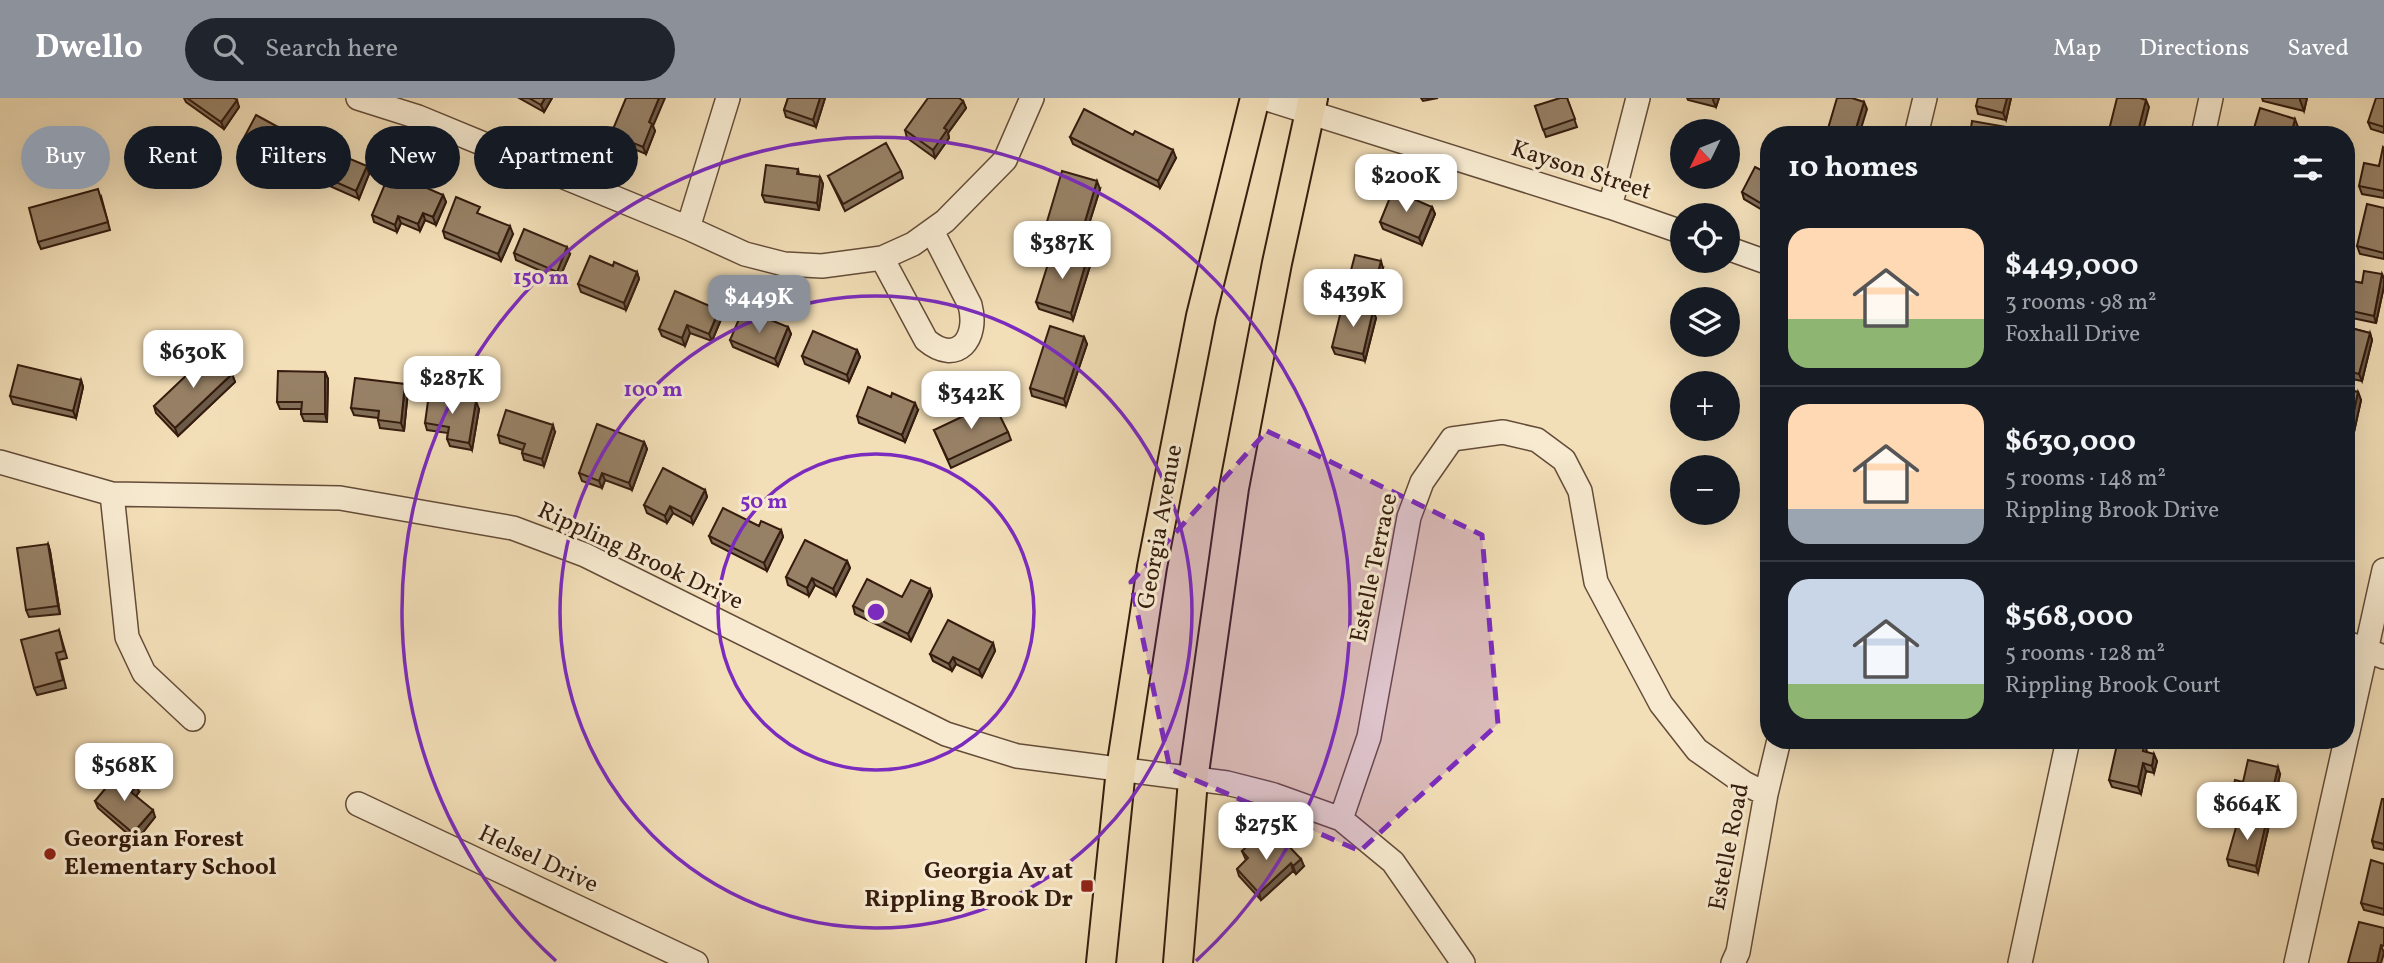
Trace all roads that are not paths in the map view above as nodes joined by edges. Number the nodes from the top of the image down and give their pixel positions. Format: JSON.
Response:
{"nodes":[{"id":1,"x":358,"y":98,"type":"edge"},
{"id":2,"x":727,"y":98,"type":"edge"},
{"id":3,"x":1032,"y":98,"type":"edge"},
{"id":4,"x":1255,"y":98,"type":"edge"},
{"id":5,"x":1264,"y":98,"type":"edge"},
{"id":6,"x":1638,"y":98,"type":"edge"},
{"id":7,"x":1925,"y":98,"type":"edge"},
{"id":8,"x":2211,"y":98,"type":"edge"},
{"id":9,"x":1311,"y":106,"type":"edge"},
{"id":10,"x":421,"y":108,"type":"edge"},
{"id":11,"x":1918,"y":126,"type":"edge"},
{"id":12,"x":2205,"y":126,"type":"edge"},
{"id":13,"x":1610,"y":206,"type":"junction"},
{"id":14,"x":688,"y":228,"type":"junction"},
{"id":15,"x":1670,"y":228,"type":"edge"},
{"id":16,"x":932,"y":231,"type":"junction"},
{"id":17,"x":1740,"y":253,"type":"edge"},
{"id":18,"x":882,"y":258,"type":"junction"},
{"id":19,"x":1760,"y":260,"type":"edge"},
{"id":20,"x":0,"y":462,"type":"edge"},
{"id":21,"x":112,"y":494,"type":"junction"},
{"id":22,"x":2384,"y":569,"type":"edge"},
{"id":23,"x":2366,"y":650,"type":"edge"},
{"id":24,"x":2355,"y":698,"type":"edge"},
{"id":25,"x":193,"y":719,"type":"dead end"},
{"id":26,"x":1777,"y":749,"type":"edge"},
{"id":27,"x":2066,"y":749,"type":"edge"},
{"id":28,"x":2344,"y":749,"type":"edge"},
{"id":29,"x":1121,"y":769,"type":"junction"},
{"id":30,"x":1193,"y":780,"type":"junction"},
{"id":31,"x":1766,"y":794,"type":"junction"},
{"id":32,"x":358,"y":804,"type":"dead end"},
{"id":33,"x":1340,"y":819,"type":"junction"},
{"id":34,"x":696,"y":963,"type":"edge"},
{"id":35,"x":1101,"y":963,"type":"edge"},
{"id":36,"x":1178,"y":963,"type":"edge"},
{"id":37,"x":1463,"y":963,"type":"edge"},
{"id":38,"x":1733,"y":963,"type":"edge"},
{"id":39,"x":2020,"y":963,"type":"edge"},
{"id":40,"x":2295,"y":963,"type":"edge"}],
"edges":[{"from":1,"to":10,"type":"street"},
{"from":2,"to":14,"type":"street"},
{"from":3,"to":16,"type":"street"},
{"from":4,"to":29,"type":"main road","name":"Georgia Avenue"},
{"from":5,"to":9,"type":"street","name":"Kayson Street"},
{"from":6,"to":13,"type":"street"},
{"from":7,"to":11,"type":"street"},
{"from":8,"to":12,"type":"street"},
{"from":9,"to":13,"type":"street","name":"Kayson Street"},
{"from":9,"to":30,"type":"main road"},
{"from":10,"to":14,"type":"street"},
{"from":13,"to":15,"type":"street","name":"Kayson Street"},
{"from":14,"to":18,"type":"street"},
{"from":16,"to":18,"type":"street"},
{"from":16,"to":18,"type":"street"},
{"from":17,"to":19,"type":"street"},
{"from":20,"to":21,"type":"street","name":"Rippling Brook Drive"},
{"from":21,"to":25,"type":"street"},
{"from":21,"to":29,"type":"street","name":"Rippling Brook Drive"},
{"from":22,"to":23,"type":"street"},
{"from":23,"to":24,"type":"street"},
{"from":26,"to":31,"type":"street","name":"Estelle Road"},
{"from":27,"to":39,"type":"street"},
{"from":28,"to":40,"type":"street"},
{"from":29,"to":30,"type":"street","name":"Rippling Brook Drive"},
{"from":29,"to":35,"type":"main road","name":"Georgia Avenue"},
{"from":30,"to":33,"type":"street","name":"Rippling Brook Drive"},
{"from":30,"to":36,"type":"main road"},
{"from":31,"to":33,"type":"street","name":"Estelle Terrace"},
{"from":31,"to":38,"type":"street","name":"Estelle Road"},
{"from":32,"to":34,"type":"street","name":"Helsel Drive"},
{"from":33,"to":37,"type":"street","name":"Rippling Brook Drive"}]}
